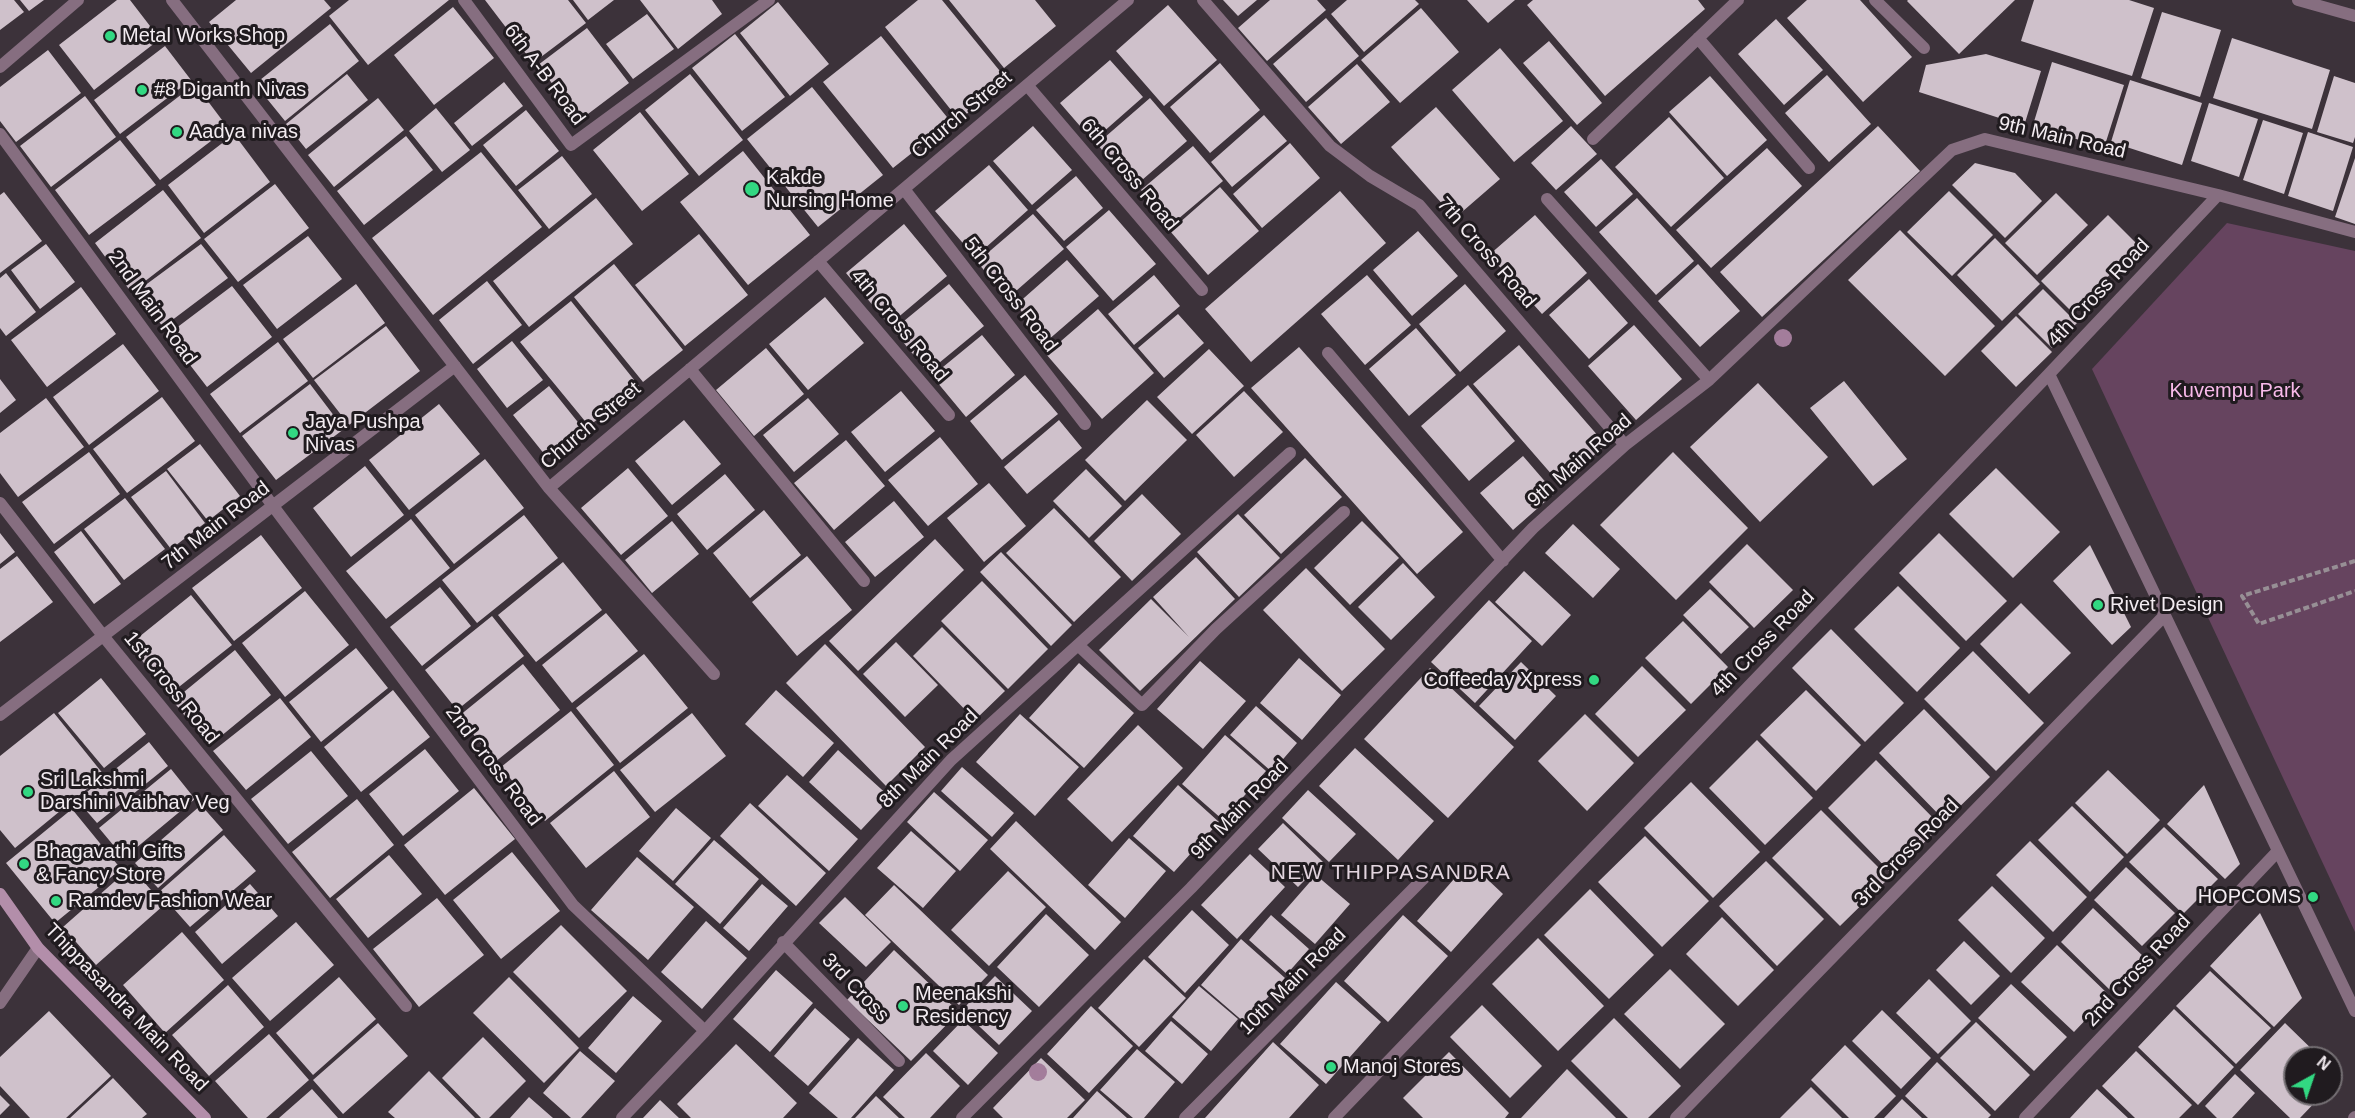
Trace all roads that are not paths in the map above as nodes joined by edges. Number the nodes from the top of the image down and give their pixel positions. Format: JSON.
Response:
{"nodes":[{"id":1,"x":78,"y":0,"type":"edge"},
{"id":2,"x":172,"y":0,"type":"edge"},
{"id":3,"x":465,"y":0,"type":"edge"},
{"id":4,"x":770,"y":0,"type":"edge"},
{"id":5,"x":1128,"y":0,"type":"edge"},
{"id":6,"x":1203,"y":0,"type":"edge"},
{"id":7,"x":1738,"y":0,"type":"edge"},
{"id":8,"x":1875,"y":0,"type":"edge"},
{"id":9,"x":2298,"y":0,"type":"edge"},
{"id":10,"x":2355,"y":16,"type":"edge"},
{"id":11,"x":1698,"y":38,"type":"junction"},
{"id":12,"x":1924,"y":48,"type":"dead end"},
{"id":13,"x":0,"y":67,"type":"edge"},
{"id":14,"x":1027,"y":85,"type":"junction"},
{"id":15,"x":0,"y":134,"type":"edge"},
{"id":16,"x":1593,"y":139,"type":"dead end"},
{"id":17,"x":1809,"y":168,"type":"dead end"},
{"id":18,"x":904,"y":189,"type":"junction"},
{"id":19,"x":2218,"y":195,"type":"junction"},
{"id":20,"x":1546,"y":199,"type":"dead end"},
{"id":21,"x":2355,"y":232,"type":"edge"},
{"id":22,"x":818,"y":261,"type":"junction"},
{"id":23,"x":1202,"y":290,"type":"dead end"},
{"id":24,"x":1328,"y":353,"type":"dead end"},
{"id":25,"x":455,"y":366,"type":"junction"},
{"id":26,"x":690,"y":369,"type":"junction"},
{"id":27,"x":2049,"y":374,"type":"junction"},
{"id":28,"x":1709,"y":380,"type":"junction"},
{"id":29,"x":949,"y":416,"type":"dead end"},
{"id":30,"x":1085,"y":423,"type":"dead end"},
{"id":31,"x":1625,"y":445,"type":"junction"},
{"id":32,"x":1290,"y":453,"type":"dead end"},
{"id":33,"x":549,"y":488,"type":"junction"},
{"id":34,"x":0,"y":503,"type":"edge"},
{"id":35,"x":273,"y":506,"type":"junction"},
{"id":36,"x":1344,"y":512,"type":"dead end"},
{"id":37,"x":1503,"y":561,"type":"junction"},
{"id":38,"x":864,"y":580,"type":"dead end"},
{"id":39,"x":2165,"y":615,"type":"junction"},
{"id":40,"x":104,"y":637,"type":"junction"},
{"id":41,"x":1078,"y":645,"type":"junction"},
{"id":42,"x":714,"y":674,"type":"dead end"},
{"id":43,"x":0,"y":716,"type":"edge"},
{"id":44,"x":2278,"y":851,"type":"junction"},
{"id":45,"x":1428,"y":874,"type":"dead end"},
{"id":46,"x":0,"y":894,"type":"edge"},
{"id":47,"x":783,"y":942,"type":"junction"},
{"id":48,"x":38,"y":948,"type":"junction"},
{"id":49,"x":0,"y":1003,"type":"edge"},
{"id":50,"x":406,"y":1006,"type":"dead end"},
{"id":51,"x":2355,"y":1011,"type":"edge"},
{"id":52,"x":705,"y":1030,"type":"junction"},
{"id":53,"x":899,"y":1061,"type":"dead end"},
{"id":54,"x":205,"y":1118,"type":"edge"},
{"id":55,"x":622,"y":1118,"type":"edge"},
{"id":56,"x":962,"y":1118,"type":"edge"},
{"id":57,"x":1185,"y":1118,"type":"edge"},
{"id":58,"x":1334,"y":1118,"type":"edge"},
{"id":59,"x":1676,"y":1118,"type":"edge"},
{"id":60,"x":2025,"y":1118,"type":"edge"}],
"edges":[{"from":1,"to":13,"type":"street"},
{"from":2,"to":25,"type":"street","name":"Church Street"},
{"from":3,"to":4,"type":"street","name":"6th A-B Road"},
{"from":5,"to":14,"type":"street","name":"Church Street"},
{"from":6,"to":31,"type":"street","name":"7th Cross Road"},
{"from":7,"to":11,"type":"street"},
{"from":8,"to":12,"type":"street"},
{"from":9,"to":10,"type":"street"},
{"from":11,"to":16,"type":"street"},
{"from":11,"to":17,"type":"street"},
{"from":14,"to":18,"type":"street","name":"Church Street"},
{"from":14,"to":23,"type":"street","name":"6th Cross Road"},
{"from":15,"to":35,"type":"street","name":"2nd Main Road"},
{"from":18,"to":22,"type":"street","name":"Church Street"},
{"from":18,"to":30,"type":"street","name":"5th Cross Road"},
{"from":19,"to":21,"type":"street","name":"9th Main Road"},
{"from":19,"to":27,"type":"street","name":"4th Cross Road"},
{"from":19,"to":28,"type":"street","name":"9th Main Road"},
{"from":20,"to":28,"type":"street"},
{"from":22,"to":26,"type":"street","name":"Church Street"},
{"from":22,"to":29,"type":"street","name":"4th Cross Road"},
{"from":24,"to":37,"type":"street"},
{"from":25,"to":33,"type":"street","name":"Church Street"},
{"from":25,"to":35,"type":"street","name":"7th Main Road"},
{"from":26,"to":33,"type":"street","name":"Church Street"},
{"from":26,"to":38,"type":"street"},
{"from":27,"to":39,"type":"street"},
{"from":27,"to":58,"type":"street","name":"4th Cross Road"},
{"from":28,"to":31,"type":"street","name":"9th Main Road"},
{"from":31,"to":37,"type":"street","name":"9th Main Road"},
{"from":32,"to":41,"type":"street","name":"8th Main Road"},
{"from":33,"to":42,"type":"street"},
{"from":34,"to":40,"type":"street","name":"1st Cross Road"},
{"from":35,"to":40,"type":"street","name":"7th Main Road"},
{"from":35,"to":52,"type":"street","name":"2nd Cross Road"},
{"from":36,"to":41,"type":"street"},
{"from":37,"to":56,"type":"street","name":"9th Main Road"},
{"from":39,"to":44,"type":"street"},
{"from":39,"to":59,"type":"street","name":"3rd Cross Road"},
{"from":40,"to":43,"type":"street","name":"7th Main Road"},
{"from":40,"to":50,"type":"street","name":"1st Cross Road"},
{"from":41,"to":47,"type":"street","name":"8th Main Road"},
{"from":44,"to":51,"type":"street"},
{"from":44,"to":60,"type":"street","name":"2nd Cross Road"},
{"from":45,"to":57,"type":"street","name":"10th Main Road"},
{"from":46,"to":48,"type":"street","name":"Thippasandra Main Road"},
{"from":47,"to":52,"type":"street","name":"8th Main Road"},
{"from":47,"to":53,"type":"street","name":"3rd Cross"},
{"from":48,"to":49,"type":"street"},
{"from":48,"to":54,"type":"street","name":"Thippasandra Main Road"},
{"from":52,"to":55,"type":"street","name":"8th Main Road"}]}
